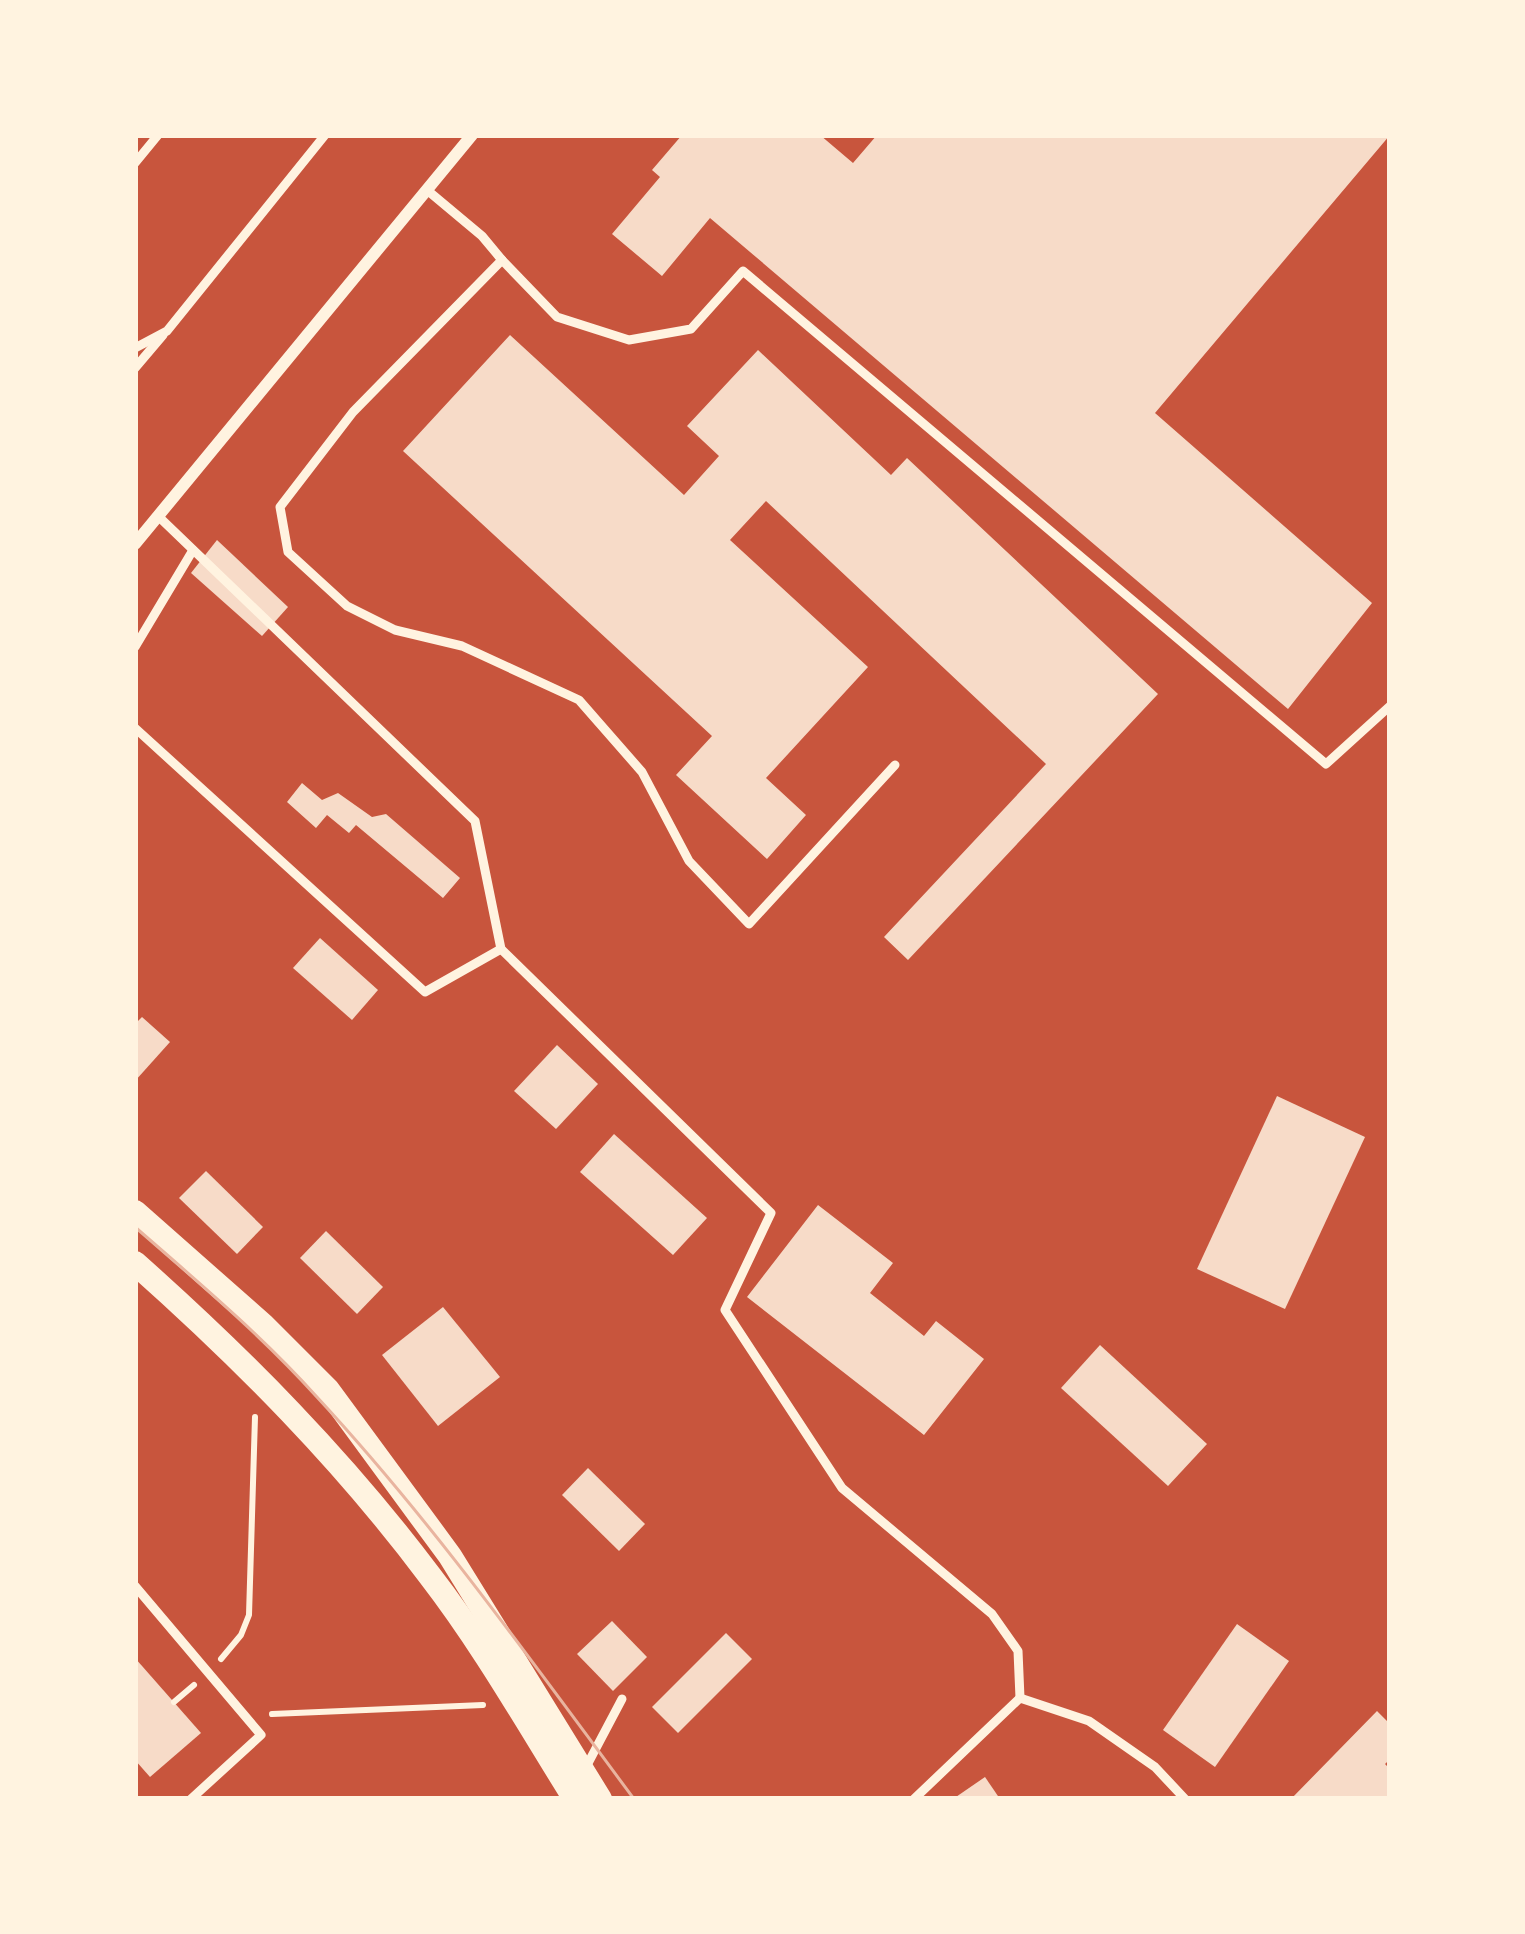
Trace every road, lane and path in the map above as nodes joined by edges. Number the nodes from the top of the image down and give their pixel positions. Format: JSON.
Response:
{"nodes":[{"id":1,"x":158,"y":135,"type":"edge"},
{"id":2,"x":325,"y":135,"type":"edge"},
{"id":3,"x":472,"y":135,"type":"edge"},
{"id":4,"x":135,"y":164,"type":"edge"},
{"id":5,"x":427,"y":190,"type":"junction"},
{"id":6,"x":502,"y":260,"type":"junction"},
{"id":7,"x":167,"y":331,"type":"junction"},
{"id":8,"x":135,"y":348,"type":"edge"},
{"id":9,"x":135,"y":368,"type":"edge"},
{"id":10,"x":158,"y":516,"type":"junction"},
{"id":11,"x":135,"y":544,"type":"edge"},
{"id":12,"x":194,"y":550,"type":"junction"},
{"id":13,"x":135,"y":647,"type":"edge"},
{"id":14,"x":1390,"y":706,"type":"edge"},
{"id":15,"x":135,"y":728,"type":"edge"},
{"id":16,"x":895,"y":764,"type":"dead end"},
{"id":17,"x":501,"y":949,"type":"junction"},
{"id":18,"x":135,"y":1212,"type":"edge"},
{"id":19,"x":135,"y":1263,"type":"edge"},
{"id":20,"x":254,"y":1406,"type":"dead end"},
{"id":21,"x":135,"y":1586,"type":"edge"},
{"id":22,"x":208,"y":1672,"type":"junction"},
{"id":23,"x":1020,"y":1698,"type":"junction"},
{"id":24,"x":622,"y":1699,"type":"dead end"},
{"id":25,"x":174,"y":1702,"type":"dead end"},
{"id":26,"x":483,"y":1705,"type":"dead end"},
{"id":27,"x":254,"y":1725,"type":"junction"},
{"id":28,"x":582,"y":1774,"type":"junction"},
{"id":29,"x":191,"y":1799,"type":"edge"},
{"id":30,"x":575,"y":1799,"type":"edge"},
{"id":31,"x":596,"y":1799,"type":"edge"},
{"id":32,"x":914,"y":1799,"type":"edge"},
{"id":33,"x":1185,"y":1799,"type":"edge"}],
"edges":[{"from":1,"to":4,"type":"lane"},
{"from":2,"to":7,"type":"lane"},
{"from":3,"to":5,"type":"street"},
{"from":5,"to":6,"type":"lane"},
{"from":5,"to":10,"type":"street"},
{"from":6,"to":14,"type":"lane"},
{"from":6,"to":16,"type":"lane"},
{"from":7,"to":8,"type":"lane"},
{"from":7,"to":9,"type":"lane"},
{"from":10,"to":11,"type":"street"},
{"from":10,"to":12,"type":"lane"},
{"from":12,"to":13,"type":"lane"},
{"from":12,"to":17,"type":"lane"},
{"from":15,"to":17,"type":"lane"},
{"from":17,"to":23,"type":"lane"},
{"from":18,"to":28,"type":"main road"},
{"from":19,"to":30,"type":"main road"},
{"from":20,"to":22,"type":"path"},
{"from":21,"to":22,"type":"lane"},
{"from":22,"to":25,"type":"path"},
{"from":22,"to":27,"type":"lane"},
{"from":23,"to":32,"type":"lane"},
{"from":23,"to":33,"type":"lane"},
{"from":24,"to":28,"type":"lane"},
{"from":26,"to":27,"type":"path"},
{"from":27,"to":29,"type":"lane"},
{"from":28,"to":31,"type":"main road"}]}
